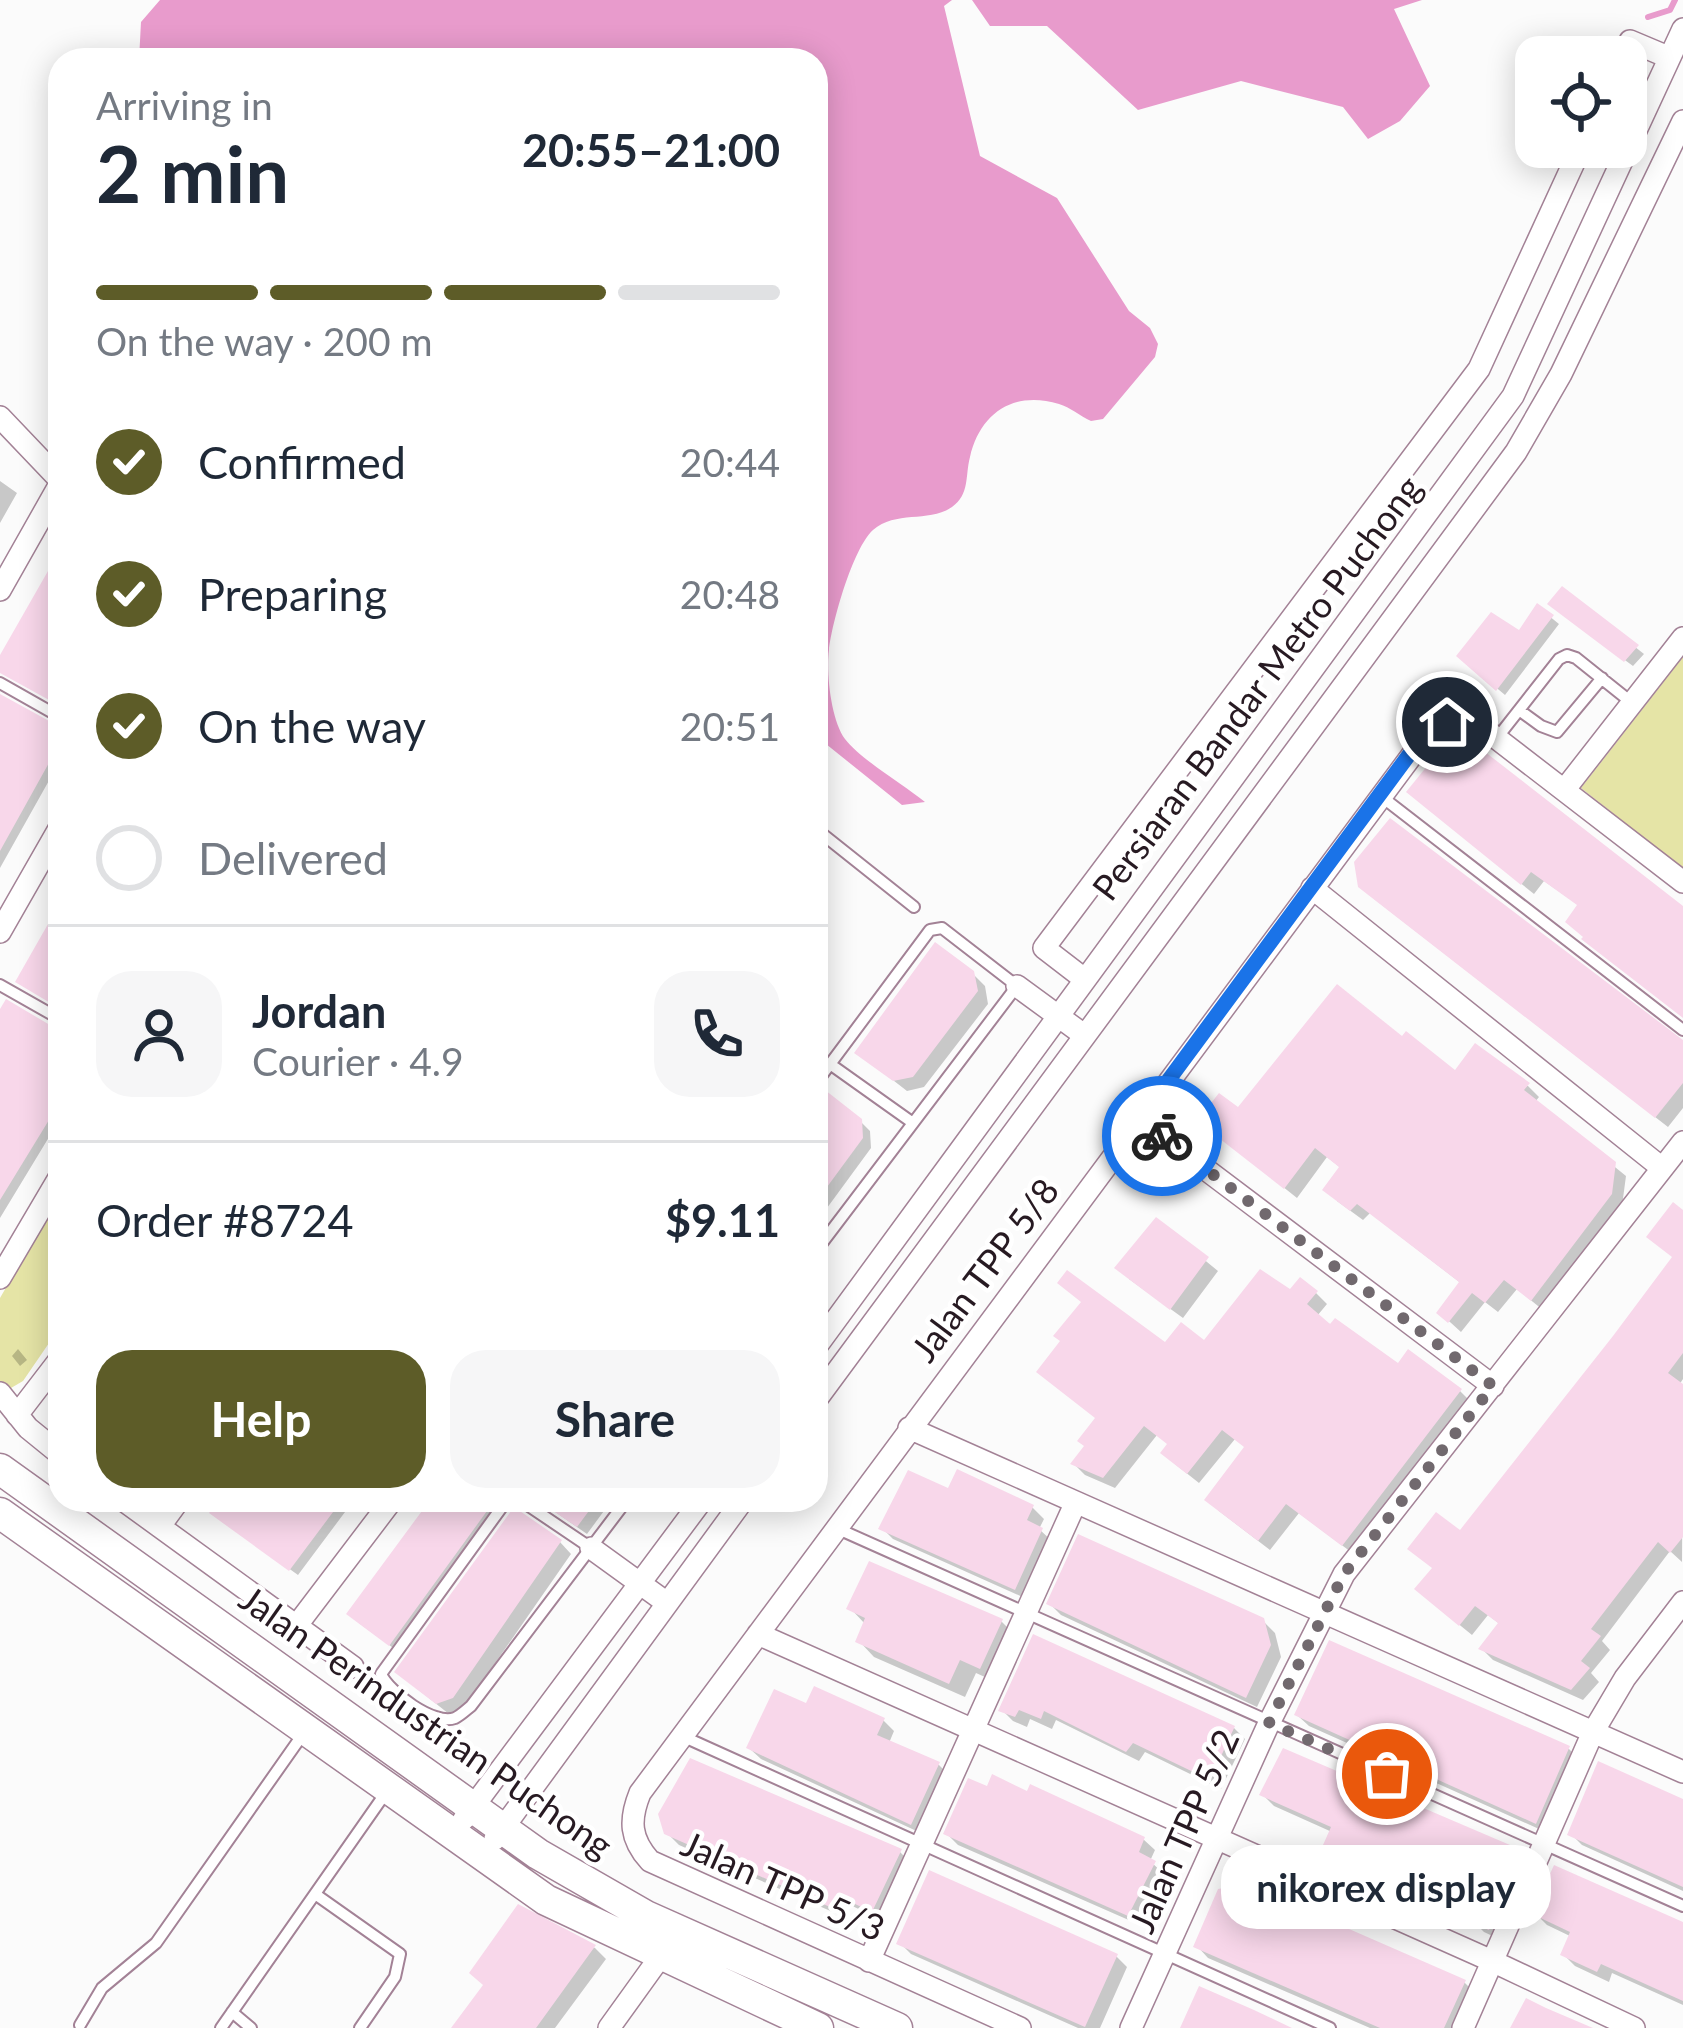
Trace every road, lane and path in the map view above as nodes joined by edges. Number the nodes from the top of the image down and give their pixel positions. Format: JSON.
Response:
{"nodes":[{"id":1,"x":1683,"y":28,"type":"edge"},
{"id":2,"x":1647,"y":48,"type":"edge"},
{"id":3,"x":1668,"y":57,"type":"junction"},
{"id":4,"x":1683,"y":121,"type":"edge"},
{"id":5,"x":1572,"y":168,"type":"edge"},
{"id":6,"x":0,"y":417,"type":"edge"},
{"id":7,"x":48,"y":469,"type":"edge"},
{"id":8,"x":48,"y":504,"type":"edge"},
{"id":9,"x":0,"y":590,"type":"edge"},
{"id":10,"x":1683,"y":638,"type":"edge"},
{"id":11,"x":1602,"y":678,"type":"junction"},
{"id":12,"x":0,"y":682,"type":"edge"},
{"id":13,"x":1633,"y":704,"type":"junction"},
{"id":14,"x":48,"y":710,"type":"edge"},
{"id":15,"x":1519,"y":710,"type":"junction"},
{"id":16,"x":1497,"y":738,"type":"junction"},
{"id":17,"x":1565,"y":789,"type":"junction"},
{"id":18,"x":1380,"y":795,"type":"junction"},
{"id":19,"x":828,"y":839,"type":"edge"},
{"id":20,"x":48,"y":847,"type":"edge"},
{"id":21,"x":1683,"y":882,"type":"edge"},
{"id":22,"x":1312,"y":888,"type":"junction"},
{"id":23,"x":914,"y":908,"type":"dead end"},
{"id":24,"x":0,"y":932,"type":"edge"},
{"id":25,"x":1083,"y":978,"type":"junction"},
{"id":26,"x":0,"y":986,"type":"edge"},
{"id":27,"x":1017,"y":986,"type":"junction"},
{"id":28,"x":48,"y":1012,"type":"edge"},
{"id":29,"x":1056,"y":1014,"type":"junction"},
{"id":30,"x":1683,"y":1030,"type":"edge"},
{"id":31,"x":1084,"y":1035,"type":"junction"},
{"id":32,"x":830,"y":1064,"type":"junction"},
{"id":33,"x":828,"y":1067,"type":"edge"},
{"id":34,"x":1139,"y":1120,"type":"junction"},
{"id":35,"x":913,"y":1124,"type":"junction"},
{"id":36,"x":1683,"y":1142,"type":"edge"},
{"id":37,"x":1662,"y":1168,"type":"junction"},
{"id":38,"x":48,"y":1196,"type":"edge"},
{"id":39,"x":828,"y":1235,"type":"edge"},
{"id":40,"x":0,"y":1278,"type":"edge"},
{"id":41,"x":828,"y":1330,"type":"edge"},
{"id":42,"x":48,"y":1375,"type":"edge"},
{"id":43,"x":828,"y":1384,"type":"edge"},
{"id":44,"x":1493,"y":1386,"type":"junction"},
{"id":45,"x":0,"y":1394,"type":"edge"},
{"id":46,"x":17,"y":1415,"type":"junction"},
{"id":47,"x":909,"y":1428,"type":"junction"},
{"id":48,"x":48,"y":1443,"type":"edge"},
{"id":49,"x":0,"y":1469,"type":"edge"},
{"id":50,"x":48,"y":1503,"type":"edge"},
{"id":51,"x":1075,"y":1504,"type":"junction"},
{"id":52,"x":60,"y":1512,"type":"edge"},
{"id":53,"x":140,"y":1512,"type":"edge"},
{"id":54,"x":170,"y":1512,"type":"edge"},
{"id":55,"x":383,"y":1512,"type":"edge"},
{"id":56,"x":498,"y":1512,"type":"edge"},
{"id":57,"x":538,"y":1512,"type":"edge"},
{"id":58,"x":618,"y":1512,"type":"edge"},
{"id":59,"x":693,"y":1512,"type":"edge"},
{"id":60,"x":734,"y":1512,"type":"edge"},
{"id":61,"x":0,"y":1513,"type":"edge"},
{"id":62,"x":160,"y":1526,"type":"junction"},
{"id":63,"x":836,"y":1528,"type":"junction"},
{"id":64,"x":591,"y":1548,"type":"junction"},
{"id":65,"x":640,"y":1583,"type":"junction"},
{"id":66,"x":667,"y":1603,"type":"junction"},
{"id":67,"x":1683,"y":1603,"type":"edge"},
{"id":68,"x":1322,"y":1612,"type":"junction"},
{"id":69,"x":1024,"y":1613,"type":"junction"},
{"id":70,"x":297,"y":1625,"type":"junction"},
{"id":71,"x":758,"y":1634,"type":"junction"},
{"id":72,"x":353,"y":1667,"type":"dead end"},
{"id":73,"x":723,"y":1681,"type":"joint"},
{"id":74,"x":1269,"y":1723,"type":"junction"},
{"id":75,"x":970,"y":1729,"type":"junction"},
{"id":76,"x":307,"y":1730,"type":"junction"},
{"id":77,"x":1593,"y":1732,"type":"junction"},
{"id":78,"x":682,"y":1736,"type":"junction"},
{"id":79,"x":1683,"y":1772,"type":"edge"},
{"id":80,"x":389,"y":1788,"type":"junction"},
{"id":81,"x":474,"y":1806,"type":"junction"},
{"id":82,"x":508,"y":1821,"type":"junction"},
{"id":83,"x":453,"y":1834,"type":"junction"},
{"id":84,"x":1217,"y":1839,"type":"junction"},
{"id":85,"x":919,"y":1844,"type":"junction"},
{"id":86,"x":1544,"y":1844,"type":"junction"},
{"id":87,"x":484,"y":1855,"type":"junction"},
{"id":88,"x":315,"y":1894,"type":"junction"},
{"id":89,"x":1683,"y":1906,"type":"edge"},
{"id":90,"x":679,"y":1931,"type":"junction"},
{"id":91,"x":1165,"y":1955,"type":"junction"},
{"id":92,"x":660,"y":1957,"type":"junction"},
{"id":93,"x":869,"y":1960,"type":"junction"},
{"id":94,"x":1492,"y":1960,"type":"junction"},
{"id":95,"x":232,"y":2012,"type":"junction"},
{"id":96,"x":80,"y":2025,"type":"edge"},
{"id":97,"x":220,"y":2028,"type":"edge"},
{"id":98,"x":251,"y":2028,"type":"edge"},
{"id":99,"x":360,"y":2028,"type":"edge"},
{"id":100,"x":609,"y":2028,"type":"edge"},
{"id":101,"x":818,"y":2028,"type":"edge"},
{"id":102,"x":897,"y":2028,"type":"edge"},
{"id":103,"x":1020,"y":2028,"type":"edge"},
{"id":104,"x":1131,"y":2028,"type":"edge"},
{"id":105,"x":1330,"y":2028,"type":"edge"},
{"id":106,"x":1463,"y":2028,"type":"edge"},
{"id":107,"x":1634,"y":2028,"type":"edge"}],
"edges":[{"from":1,"to":3,"type":"street","name":"Persiaran Bandar Metro Puchong"},
{"from":2,"to":3,"type":"street"},
{"from":3,"to":25,"type":"street","name":"Persiaran Bandar Metro Puchong"},
{"from":4,"to":31,"type":"street","name":"Persiaran Bandar Metro Puchong"},
{"from":5,"to":25,"type":"street"},
{"from":6,"to":7,"type":"street"},
{"from":8,"to":9,"type":"street"},
{"from":10,"to":13,"type":"street"},
{"from":11,"to":13,"type":"lane"},
{"from":11,"to":15,"type":"lane"},
{"from":11,"to":15,"type":"lane"},
{"from":12,"to":14,"type":"lane"},
{"from":13,"to":17,"type":"street"},
{"from":15,"to":16,"type":"lane"},
{"from":16,"to":17,"type":"street"},
{"from":16,"to":18,"type":"street","name":"Jalan TPP 5/8"},
{"from":17,"to":21,"type":"street"},
{"from":18,"to":22,"type":"street","name":"Jalan TPP 5/8"},
{"from":18,"to":30,"type":"lane"},
{"from":19,"to":23,"type":"lane"},
{"from":20,"to":24,"type":"street"},
{"from":22,"to":34,"type":"street","name":"Jalan TPP 5/8"},
{"from":22,"to":37,"type":"street"},
{"from":25,"to":29,"type":"street","name":"Persiaran Bandar Metro Puchong"},
{"from":26,"to":28,"type":"lane"},
{"from":27,"to":29,"type":"street"},
{"from":27,"to":32,"type":"lane"},
{"from":27,"to":35,"type":"lane"},
{"from":29,"to":31,"type":"street"},
{"from":29,"to":41,"type":"street","name":"Persiaran Bandar Metro Puchong"},
{"from":31,"to":43,"type":"street","name":"Persiaran Bandar Metro Puchong"},
{"from":32,"to":33,"type":"lane"},
{"from":32,"to":35,"type":"lane"},
{"from":34,"to":44,"type":"street"},
{"from":34,"to":47,"type":"street","name":"Jalan TPP 5/8"},
{"from":35,"to":39,"type":"lane"},
{"from":36,"to":37,"type":"street","name":"Jalan TPP 5/2"},
{"from":37,"to":44,"type":"street","name":"Jalan TPP 5/2"},
{"from":38,"to":40,"type":"street"},
{"from":42,"to":46,"type":"street"},
{"from":44,"to":68,"type":"street","name":"Jalan TPP 5/2"},
{"from":45,"to":46,"type":"street"},
{"from":46,"to":48,"type":"street"},
{"from":47,"to":51,"type":"street"},
{"from":47,"to":63,"type":"street","name":"Jalan TPP 5/8"},
{"from":49,"to":50,"type":"street","name":"Jalan Perindustrian Puchong"},
{"from":51,"to":68,"type":"street"},
{"from":51,"to":69,"type":"street"},
{"from":52,"to":81,"type":"street","name":"Jalan Perindustrian Puchong"},
{"from":53,"to":62,"type":"street"},
{"from":54,"to":62,"type":"street"},
{"from":55,"to":70,"type":"street"},
{"from":56,"to":64,"type":"lane"},
{"from":57,"to":64,"type":"lane"},
{"from":58,"to":64,"type":"lane"},
{"from":59,"to":65,"type":"street"},
{"from":60,"to":66,"type":"street"},
{"from":61,"to":76,"type":"street","name":"Jalan Perindustrian Puchong"},
{"from":62,"to":70,"type":"street"},
{"from":63,"to":69,"type":"lane"},
{"from":63,"to":71,"type":"street","name":"Jalan TPP 5/8"},
{"from":64,"to":65,"type":"street"},
{"from":65,"to":66,"type":"street"},
{"from":65,"to":81,"type":"street"},
{"from":66,"to":82,"type":"street"},
{"from":67,"to":77,"type":"street"},
{"from":68,"to":74,"type":"street","name":"Jalan TPP 5/2"},
{"from":68,"to":77,"type":"street"},
{"from":69,"to":74,"type":"lane"},
{"from":69,"to":75,"type":"street"},
{"from":70,"to":72,"type":"street"},
{"from":71,"to":73,"type":"street","name":"Jalan TPP 5/8"},
{"from":71,"to":75,"type":"street"},
{"from":73,"to":78,"type":"street","name":"Jalan TPP 5/3"},
{"from":74,"to":84,"type":"street","name":"Jalan TPP 5/2"},
{"from":74,"to":86,"type":"lane"},
{"from":75,"to":84,"type":"street"},
{"from":75,"to":85,"type":"street"},
{"from":76,"to":80,"type":"street","name":"Jalan Perindustrian Puchong"},
{"from":76,"to":96,"type":"lane"},
{"from":77,"to":79,"type":"street"},
{"from":77,"to":86,"type":"street"},
{"from":78,"to":85,"type":"lane"},
{"from":78,"to":93,"type":"street","name":"Jalan TPP 5/3"},
{"from":80,"to":83,"type":"street","name":"Jalan Perindustrian Puchong"},
{"from":80,"to":88,"type":"lane"},
{"from":81,"to":82,"type":"street","name":"Jalan Perindustrian Puchong"},
{"from":81,"to":83,"type":"street"},
{"from":82,"to":87,"type":"street"},
{"from":82,"to":90,"type":"street","name":"Jalan Perindustrian Puchong"},
{"from":83,"to":87,"type":"street","name":"Jalan Perindustrian Puchong"},
{"from":84,"to":91,"type":"street","name":"Jalan TPP 5/2"},
{"from":84,"to":94,"type":"street"},
{"from":85,"to":91,"type":"lane"},
{"from":85,"to":93,"type":"street"},
{"from":86,"to":89,"type":"lane"},
{"from":86,"to":94,"type":"street"},
{"from":87,"to":92,"type":"street","name":"Jalan Perindustrian Puchong"},
{"from":88,"to":95,"type":"lane"},
{"from":88,"to":99,"type":"lane"},
{"from":90,"to":92,"type":"street"},
{"from":90,"to":102,"type":"street","name":"Jalan Perindustrian Puchong"},
{"from":91,"to":104,"type":"street","name":"Jalan TPP 5/2"},
{"from":91,"to":105,"type":"lane"},
{"from":92,"to":100,"type":"street"},
{"from":92,"to":101,"type":"street","name":"Jalan Perindustrian Puchong"},
{"from":93,"to":103,"type":"street","name":"Jalan TPP 5/3"},
{"from":94,"to":106,"type":"street"},
{"from":94,"to":107,"type":"street"},
{"from":95,"to":97,"type":"lane"},
{"from":95,"to":98,"type":"lane"}]}
